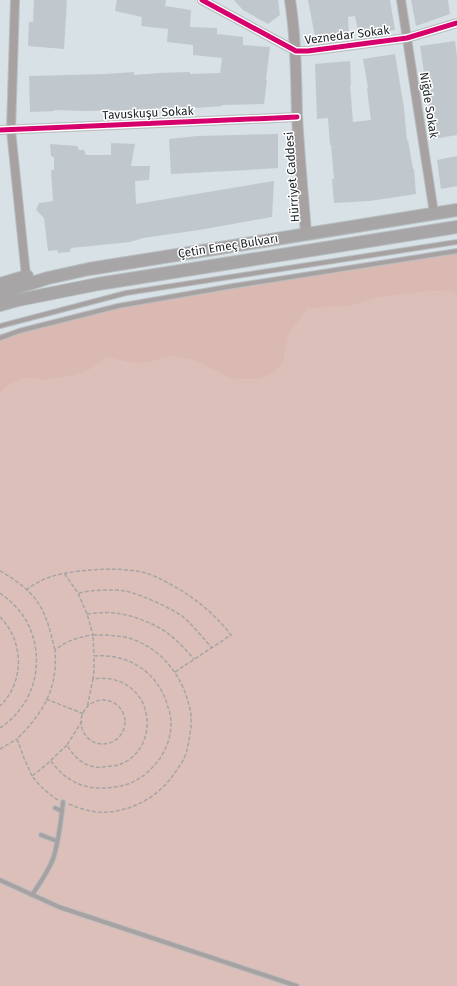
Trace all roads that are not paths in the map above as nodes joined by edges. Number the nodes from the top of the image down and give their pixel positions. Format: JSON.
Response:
{"nodes":[{"id":1,"x":15,"y":0,"type":"edge"},
{"id":2,"x":202,"y":0,"type":"edge"},
{"id":3,"x":290,"y":0,"type":"edge"},
{"id":4,"x":401,"y":0,"type":"edge"},
{"id":5,"x":457,"y":23,"type":"edge"},
{"id":6,"x":407,"y":38,"type":"junction"},
{"id":7,"x":296,"y":51,"type":"junction"},
{"id":8,"x":297,"y":117,"type":"junction"},
{"id":9,"x":0,"y":130,"type":"edge"},
{"id":10,"x":11,"y":130,"type":"junction"},
{"id":11,"x":457,"y":210,"type":"edge"},
{"id":12,"x":434,"y":213,"type":"junction"},
{"id":13,"x":457,"y":227,"type":"edge"},
{"id":14,"x":306,"y":234,"type":"junction"},
{"id":15,"x":457,"y":242,"type":"edge"},
{"id":16,"x":457,"y":251,"type":"edge"},
{"id":17,"x":26,"y":276,"type":"junction"},
{"id":18,"x":48,"y":278,"type":"junction"},
{"id":19,"x":0,"y":284,"type":"edge"},
{"id":20,"x":62,"y":291,"type":"junction"},
{"id":21,"x":0,"y":293,"type":"edge"},
{"id":22,"x":0,"y":305,"type":"edge"},
{"id":23,"x":0,"y":314,"type":"edge"},
{"id":24,"x":0,"y":326,"type":"edge"},
{"id":25,"x":0,"y":338,"type":"edge"},
{"id":26,"x":63,"y":802,"type":"road end"},
{"id":27,"x":55,"y":808,"type":"dead end"},
{"id":28,"x":62,"y":811,"type":"junction"},
{"id":29,"x":41,"y":835,"type":"dead end"},
{"id":30,"x":57,"y":841,"type":"junction"},
{"id":31,"x":0,"y":880,"type":"edge"},
{"id":32,"x":32,"y":895,"type":"junction"},
{"id":33,"x":297,"y":986,"type":"edge"}],
"edges":[{"from":1,"to":10,"type":"street"},
{"from":2,"to":7,"type":"street","name":"Veznedar Sokak"},
{"from":3,"to":7,"type":"street","name":"Hürriyet Caddesi"},
{"from":4,"to":6,"type":"street","name":"Niğde Sokak"},
{"from":5,"to":6,"type":"street","name":"Veznedar Sokak"},
{"from":6,"to":7,"type":"street","name":"Veznedar Sokak"},
{"from":6,"to":12,"type":"street","name":"Niğde Sokak"},
{"from":7,"to":8,"type":"street","name":"Hürriyet Caddesi"},
{"from":8,"to":10,"type":"street","name":"Tavuskuşu Sokak"},
{"from":8,"to":14,"type":"street","name":"Hürriyet Caddesi"},
{"from":9,"to":10,"type":"street","name":"Tavuskuşu Sokak"},
{"from":10,"to":17,"type":"street"},
{"from":11,"to":12,"type":"main road","name":"Çetin Emeç Bulvarı"},
{"from":12,"to":14,"type":"main road","name":"Çetin Emeç Bulvarı"},
{"from":13,"to":20,"type":"main road","name":"Çetin Emeç Bulvarı"},
{"from":14,"to":18,"type":"main road","name":"Çetin Emeç Bulvarı"},
{"from":15,"to":24,"type":"lane"},
{"from":16,"to":25,"type":"lane"},
{"from":17,"to":18,"type":"main road","name":"Çetin Emeç Bulvarı"},
{"from":17,"to":19,"type":"main road","name":"Çetin Emeç Bulvarı"},
{"from":18,"to":21,"type":"main road","name":"Çetin Emeç Bulvarı"},
{"from":20,"to":22,"type":"main road","name":"Çetin Emeç Bulvarı"},
{"from":20,"to":23,"type":"main road","name":"Çetin Emeç Bulvarı"},
{"from":26,"to":28,"type":"lane"},
{"from":27,"to":28,"type":"lane"},
{"from":28,"to":30,"type":"lane"},
{"from":29,"to":30,"type":"lane"},
{"from":30,"to":32,"type":"lane"},
{"from":31,"to":32,"type":"lane"},
{"from":32,"to":33,"type":"lane"}]}
